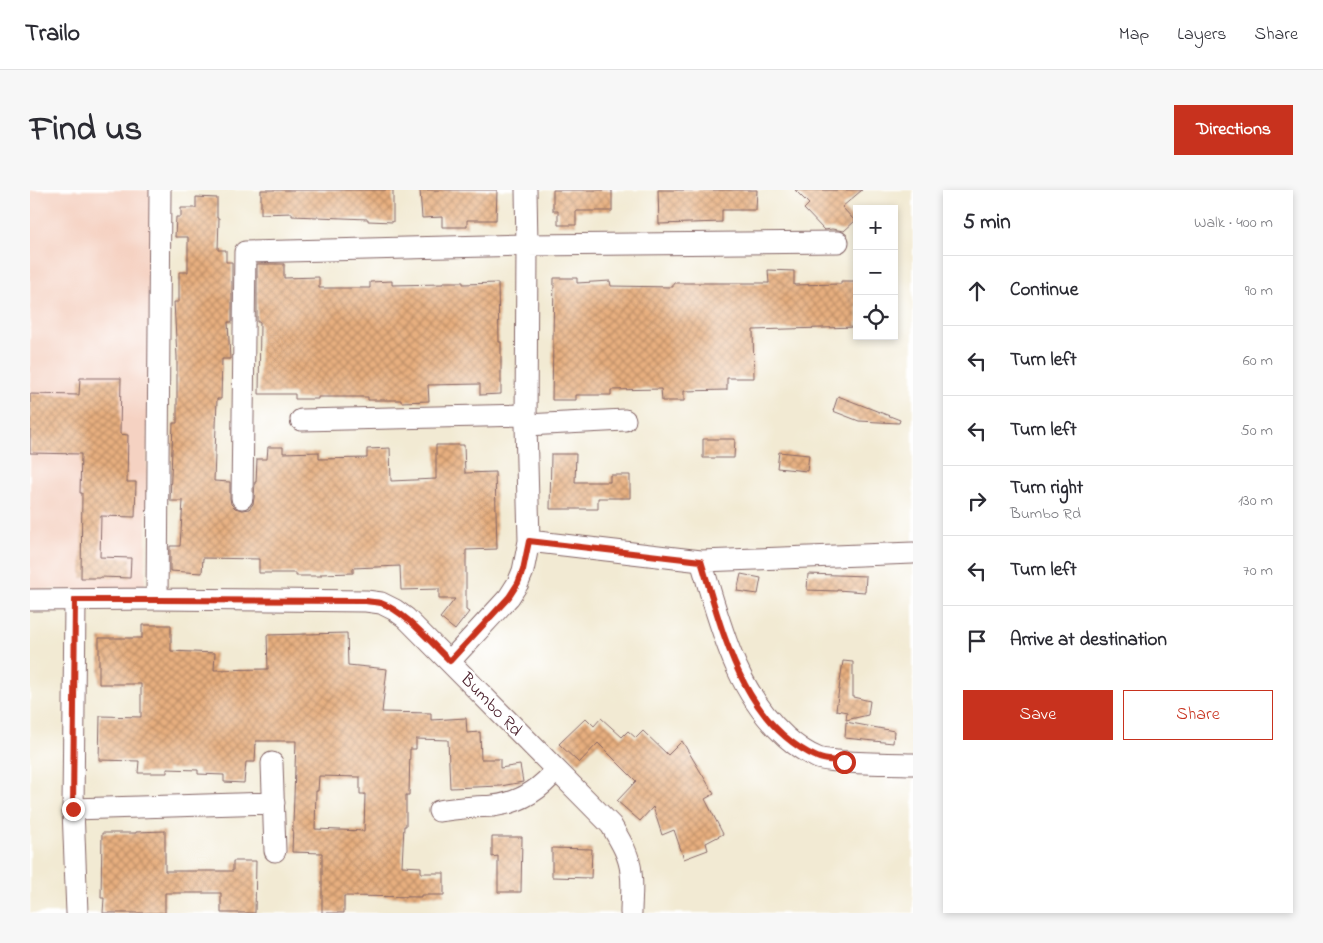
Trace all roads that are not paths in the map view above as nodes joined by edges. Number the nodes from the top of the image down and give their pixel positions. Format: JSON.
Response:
{"nodes":[{"id":1,"x":160,"y":190,"type":"edge"},
{"id":2,"x":526,"y":190,"type":"edge"},
{"id":3,"x":838,"y":242,"type":"dead end"},
{"id":4,"x":527,"y":246,"type":"junction"},
{"id":5,"x":301,"y":420,"type":"dead end"},
{"id":6,"x":526,"y":420,"type":"junction"},
{"id":7,"x":625,"y":420,"type":"dead end"},
{"id":8,"x":242,"y":498,"type":"dead end"},
{"id":9,"x":529,"y":541,"type":"junction"},
{"id":10,"x":913,"y":554,"type":"edge"},
{"id":11,"x":701,"y":561,"type":"junction"},
{"id":12,"x":30,"y":600,"type":"edge"},
{"id":13,"x":75,"y":600,"type":"junction"},
{"id":14,"x":157,"y":600,"type":"junction"},
{"id":15,"x":450,"y":661,"type":"junction"},
{"id":16,"x":272,"y":763,"type":"dead end"},
{"id":17,"x":913,"y":764,"type":"edge"},
{"id":18,"x":556,"y":770,"type":"junction"},
{"id":19,"x":274,"y":803,"type":"junction"},
{"id":20,"x":73,"y":809,"type":"junction"},
{"id":21,"x":439,"y":811,"type":"dead end"},
{"id":22,"x":275,"y":851,"type":"dead end"},
{"id":23,"x":77,"y":913,"type":"edge"},
{"id":24,"x":631,"y":913,"type":"edge"}],
"edges":[{"from":1,"to":14,"type":"street"},
{"from":2,"to":4,"type":"street"},
{"from":3,"to":4,"type":"street"},
{"from":4,"to":6,"type":"street"},
{"from":4,"to":8,"type":"street"},
{"from":5,"to":6,"type":"street"},
{"from":6,"to":7,"type":"street"},
{"from":6,"to":9,"type":"street"},
{"from":9,"to":11,"type":"street"},
{"from":9,"to":15,"type":"street"},
{"from":10,"to":11,"type":"street"},
{"from":11,"to":17,"type":"street"},
{"from":12,"to":13,"type":"street","name":"Bumbo Rd"},
{"from":13,"to":14,"type":"street","name":"Bumbo Rd"},
{"from":13,"to":20,"type":"street"},
{"from":14,"to":15,"type":"street","name":"Bumbo Rd"},
{"from":15,"to":18,"type":"street","name":"Bumbo Rd"},
{"from":16,"to":19,"type":"street"},
{"from":18,"to":21,"type":"street"},
{"from":18,"to":24,"type":"street","name":"Bumbo Rd"},
{"from":19,"to":20,"type":"street"},
{"from":19,"to":22,"type":"street"},
{"from":20,"to":23,"type":"street"}]}
